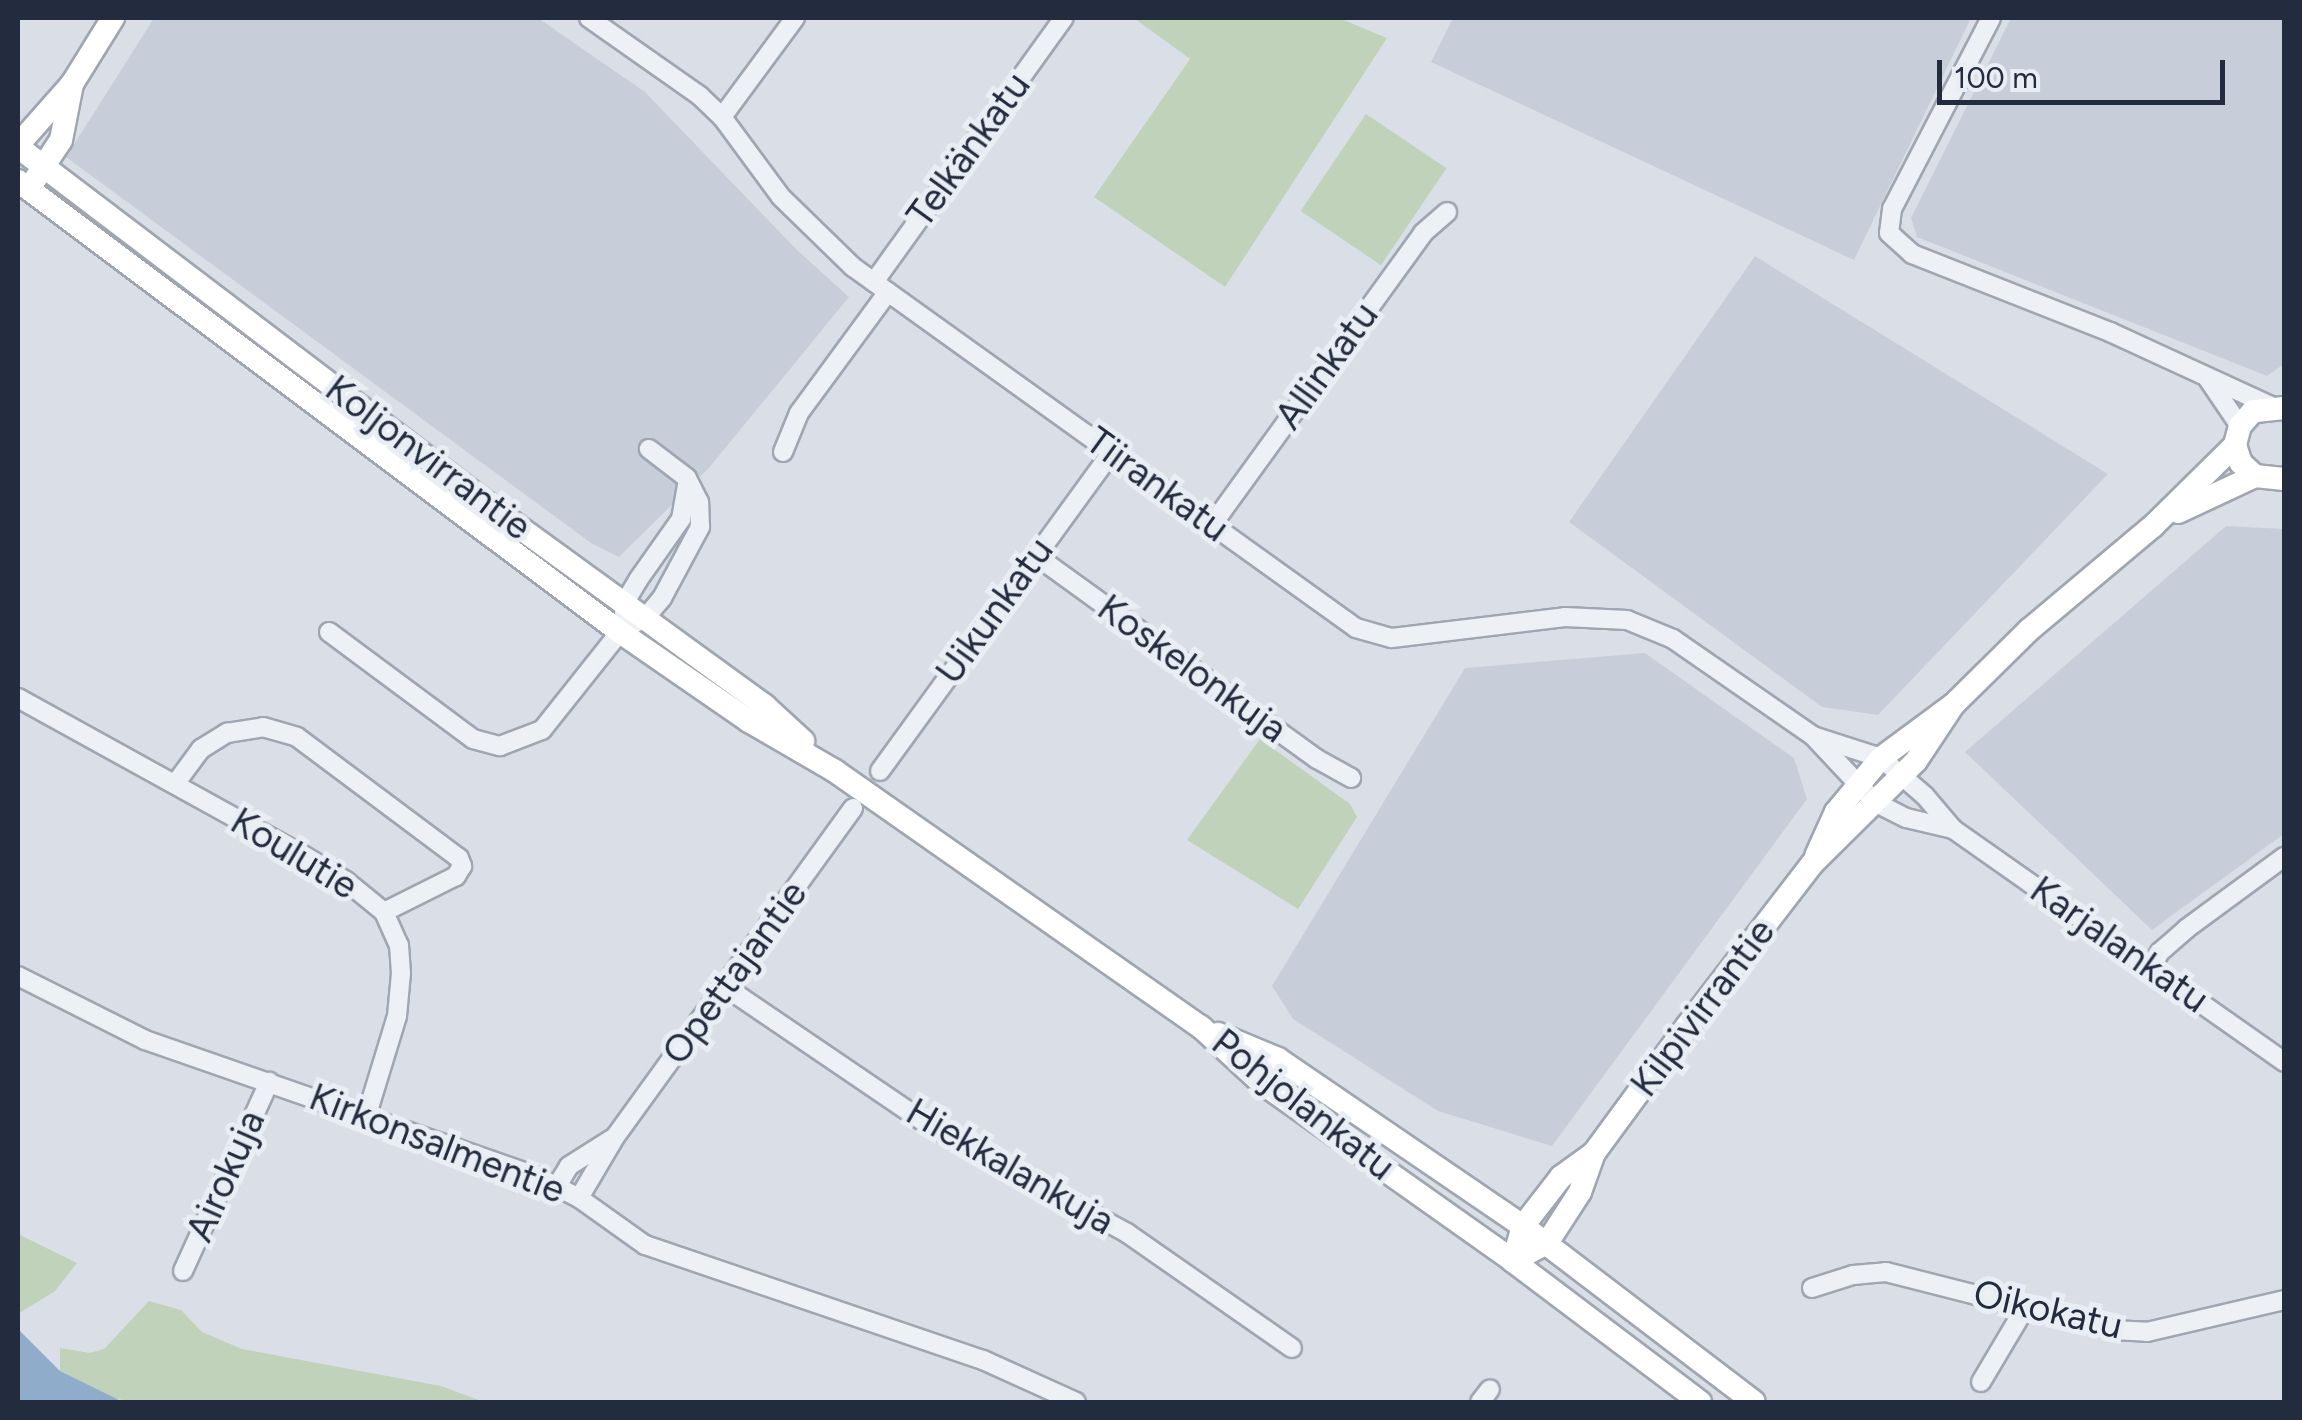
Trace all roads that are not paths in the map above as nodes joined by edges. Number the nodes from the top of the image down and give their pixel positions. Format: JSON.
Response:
{"nodes":[{"id":1,"x":113,"y":18,"type":"edge"},
{"id":2,"x":590,"y":18,"type":"edge"},
{"id":3,"x":795,"y":18,"type":"edge"},
{"id":4,"x":1064,"y":18,"type":"edge"},
{"id":5,"x":1991,"y":18,"type":"edge"},
{"id":6,"x":72,"y":84,"type":"junction"},
{"id":7,"x":722,"y":118,"type":"junction"},
{"id":8,"x":18,"y":146,"type":"edge"},
{"id":9,"x":44,"y":167,"type":"junction"},
{"id":10,"x":21,"y":190,"type":"edge"},
{"id":11,"x":1447,"y":212,"type":"dead end"},
{"id":12,"x":881,"y":287,"type":"junction"},
{"id":13,"x":2204,"y":375,"type":"junction"},
{"id":14,"x":2278,"y":407,"type":"edge"},
{"id":15,"x":2238,"y":435,"type":"junction"},
{"id":16,"x":649,"y":449,"type":"dead end"},
{"id":17,"x":783,"y":452,"type":"dead end"},
{"id":18,"x":1112,"y":452,"type":"junction"},
{"id":19,"x":2255,"y":476,"type":"junction"},
{"id":20,"x":686,"y":478,"type":"junction"},
{"id":21,"x":2284,"y":478,"type":"edge"},
{"id":22,"x":1212,"y":525,"type":"junction"},
{"id":23,"x":2153,"y":526,"type":"junction"},
{"id":24,"x":1035,"y":555,"type":"junction"},
{"id":25,"x":624,"y":602,"type":"junction"},
{"id":26,"x":646,"y":617,"type":"junction"},
{"id":27,"x":329,"y":632,"type":"dead end"},
{"id":28,"x":620,"y":632,"type":"junction"},
{"id":29,"x":18,"y":698,"type":"edge"},
{"id":30,"x":1953,"y":705,"type":"junction"},
{"id":31,"x":1813,"y":736,"type":"junction"},
{"id":32,"x":1881,"y":758,"type":"junction"},
{"id":33,"x":835,"y":770,"type":"junction"},
{"id":34,"x":880,"y":772,"type":"dead end"},
{"id":35,"x":1903,"y":774,"type":"junction"},
{"id":36,"x":1351,"y":778,"type":"dead end"},
{"id":37,"x":175,"y":784,"type":"junction"},
{"id":38,"x":1855,"y":784,"type":"junction"},
{"id":39,"x":1876,"y":802,"type":"junction"},
{"id":40,"x":853,"y":808,"type":"dead end"},
{"id":41,"x":1953,"y":829,"type":"junction"},
{"id":42,"x":2284,"y":857,"type":"edge"},
{"id":43,"x":1812,"y":864,"type":"junction"},
{"id":44,"x":384,"y":912,"type":"junction"},
{"id":45,"x":2150,"y":968,"type":"junction"},
{"id":46,"x":18,"y":976,"type":"edge"},
{"id":47,"x":727,"y":988,"type":"junction"},
{"id":48,"x":1201,"y":1026,"type":"junction"},
{"id":49,"x":2284,"y":1062,"type":"edge"},
{"id":50,"x":269,"y":1082,"type":"junction"},
{"id":51,"x":367,"y":1114,"type":"junction"},
{"id":52,"x":615,"y":1137,"type":"junction"},
{"id":53,"x":1594,"y":1153,"type":"junction"},
{"id":54,"x":556,"y":1186,"type":"junction"},
{"id":55,"x":579,"y":1198,"type":"junction"},
{"id":56,"x":1522,"y":1226,"type":"junction"},
{"id":57,"x":1547,"y":1242,"type":"junction"},
{"id":58,"x":1513,"y":1261,"type":"junction"},
{"id":59,"x":183,"y":1272,"type":"dead end"},
{"id":60,"x":1812,"y":1288,"type":"dead end"},
{"id":61,"x":2284,"y":1300,"type":"edge"},
{"id":62,"x":2026,"y":1308,"type":"junction"},
{"id":63,"x":1292,"y":1348,"type":"dead end"},
{"id":64,"x":1981,"y":1382,"type":"dead end"},
{"id":65,"x":1076,"y":1402,"type":"edge"},
{"id":66,"x":1700,"y":1402,"type":"edge"},
{"id":67,"x":1754,"y":1402,"type":"edge"}],
"edges":[{"from":1,"to":6,"type":"main road"},
{"from":2,"to":7,"type":"street","name":"Tiirankatu"},
{"from":3,"to":7,"type":"street"},
{"from":4,"to":12,"type":"street","name":"Telkänkatu"},
{"from":5,"to":13,"type":"street"},
{"from":6,"to":8,"type":"main road"},
{"from":6,"to":9,"type":"main road"},
{"from":7,"to":12,"type":"street","name":"Tiirankatu"},
{"from":8,"to":9,"type":"main road","name":"Koljonvirrantie"},
{"from":9,"to":10,"type":"main road"},
{"from":9,"to":25,"type":"main road","name":"Koljonvirrantie"},
{"from":10,"to":28,"type":"main road","name":"Koljonvirrantie"},
{"from":11,"to":22,"type":"street","name":"Allinkatu"},
{"from":12,"to":17,"type":"street","name":"Telkänkatu"},
{"from":12,"to":18,"type":"street","name":"Tiirankatu"},
{"from":13,"to":14,"type":"street"},
{"from":13,"to":15,"type":"street"},
{"from":14,"to":15,"type":"main road","name":"Kilpivirrantie"},
{"from":15,"to":19,"type":"main road"},
{"from":15,"to":23,"type":"main road","name":"Kilpivirrantie"},
{"from":16,"to":20,"type":"street"},
{"from":18,"to":22,"type":"street","name":"Tiirankatu"},
{"from":18,"to":24,"type":"street","name":"Uikunkatu"},
{"from":19,"to":21,"type":"main road"},
{"from":19,"to":23,"type":"main road","name":"Kilpivirrantie"},
{"from":20,"to":25,"type":"street"},
{"from":20,"to":26,"type":"street"},
{"from":22,"to":31,"type":"street","name":"Tiirankatu"},
{"from":23,"to":30,"type":"main road","name":"Kilpivirrantie"},
{"from":24,"to":34,"type":"street","name":"Uikunkatu"},
{"from":24,"to":36,"type":"street","name":"Koskelonkuja"},
{"from":25,"to":26,"type":"main road","name":"Koljonvirrantie"},
{"from":25,"to":28,"type":"street"},
{"from":26,"to":28,"type":"street"},
{"from":26,"to":33,"type":"main road","name":"Koljonvirrantie"},
{"from":27,"to":28,"type":"street"},
{"from":28,"to":33,"type":"main road","name":"Koljonvirrantie"},
{"from":29,"to":37,"type":"street","name":"Koulutie"},
{"from":30,"to":32,"type":"main road","name":"Kilpivirrantie"},
{"from":30,"to":35,"type":"main road","name":"Kilpivirrantie"},
{"from":31,"to":32,"type":"street","name":"Tiirankatu"},
{"from":31,"to":38,"type":"street","name":"Tiirankatu"},
{"from":32,"to":35,"type":"street","name":"Tiirankatu"},
{"from":32,"to":38,"type":"main road","name":"Kilpivirrantie"},
{"from":33,"to":48,"type":"main road","name":"Koljonvirrantie"},
{"from":35,"to":39,"type":"main road","name":"Kilpivirrantie"},
{"from":35,"to":41,"type":"street","name":"Karjalankatu"},
{"from":37,"to":44,"type":"street","name":"Koulutie"},
{"from":37,"to":44,"type":"street"},
{"from":38,"to":39,"type":"street","name":"Karjalankatu"},
{"from":38,"to":43,"type":"main road","name":"Kilpivirrantie"},
{"from":39,"to":41,"type":"street","name":"Karjalankatu"},
{"from":39,"to":43,"type":"main road","name":"Kilpivirrantie"},
{"from":40,"to":47,"type":"street","name":"Opettajantie"},
{"from":41,"to":45,"type":"street","name":"Karjalankatu"},
{"from":42,"to":45,"type":"street"},
{"from":43,"to":53,"type":"main road","name":"Kilpivirrantie"},
{"from":44,"to":51,"type":"street","name":"Koulutie"},
{"from":45,"to":49,"type":"street","name":"Karjalankatu"},
{"from":46,"to":50,"type":"street","name":"Kirkonsalmentie"},
{"from":47,"to":52,"type":"street","name":"Opettajantie"},
{"from":47,"to":63,"type":"street","name":"Hiekkalankuja"},
{"from":48,"to":56,"type":"main road","name":"Pohjolankatu"},
{"from":48,"to":58,"type":"main road","name":"Pohjolankatu"},
{"from":50,"to":51,"type":"street","name":"Kirkonsalmentie"},
{"from":50,"to":59,"type":"street","name":"Airokuja"},
{"from":51,"to":54,"type":"street","name":"Kirkonsalmentie"},
{"from":52,"to":54,"type":"street","name":"Opettajantie"},
{"from":52,"to":55,"type":"street","name":"Opettajantie"},
{"from":53,"to":56,"type":"main road","name":"Kilpivirrantie"},
{"from":53,"to":57,"type":"main road","name":"Kilpivirrantie"},
{"from":54,"to":55,"type":"street","name":"Kirkonsalmentie"},
{"from":55,"to":65,"type":"street","name":"Kirkonsalmentie"},
{"from":56,"to":57,"type":"main road","name":"Pohjolankatu"},
{"from":56,"to":58,"type":"main road","name":"Kilpivirrantie"},
{"from":57,"to":58,"type":"main road","name":"Kilpivirrantie"},
{"from":57,"to":67,"type":"main road","name":"Pohjolankatu"},
{"from":58,"to":66,"type":"main road","name":"Pohjolankatu"},
{"from":60,"to":62,"type":"street","name":"Oikokatu"},
{"from":61,"to":62,"type":"street","name":"Oikokatu"},
{"from":62,"to":64,"type":"street"}]}
